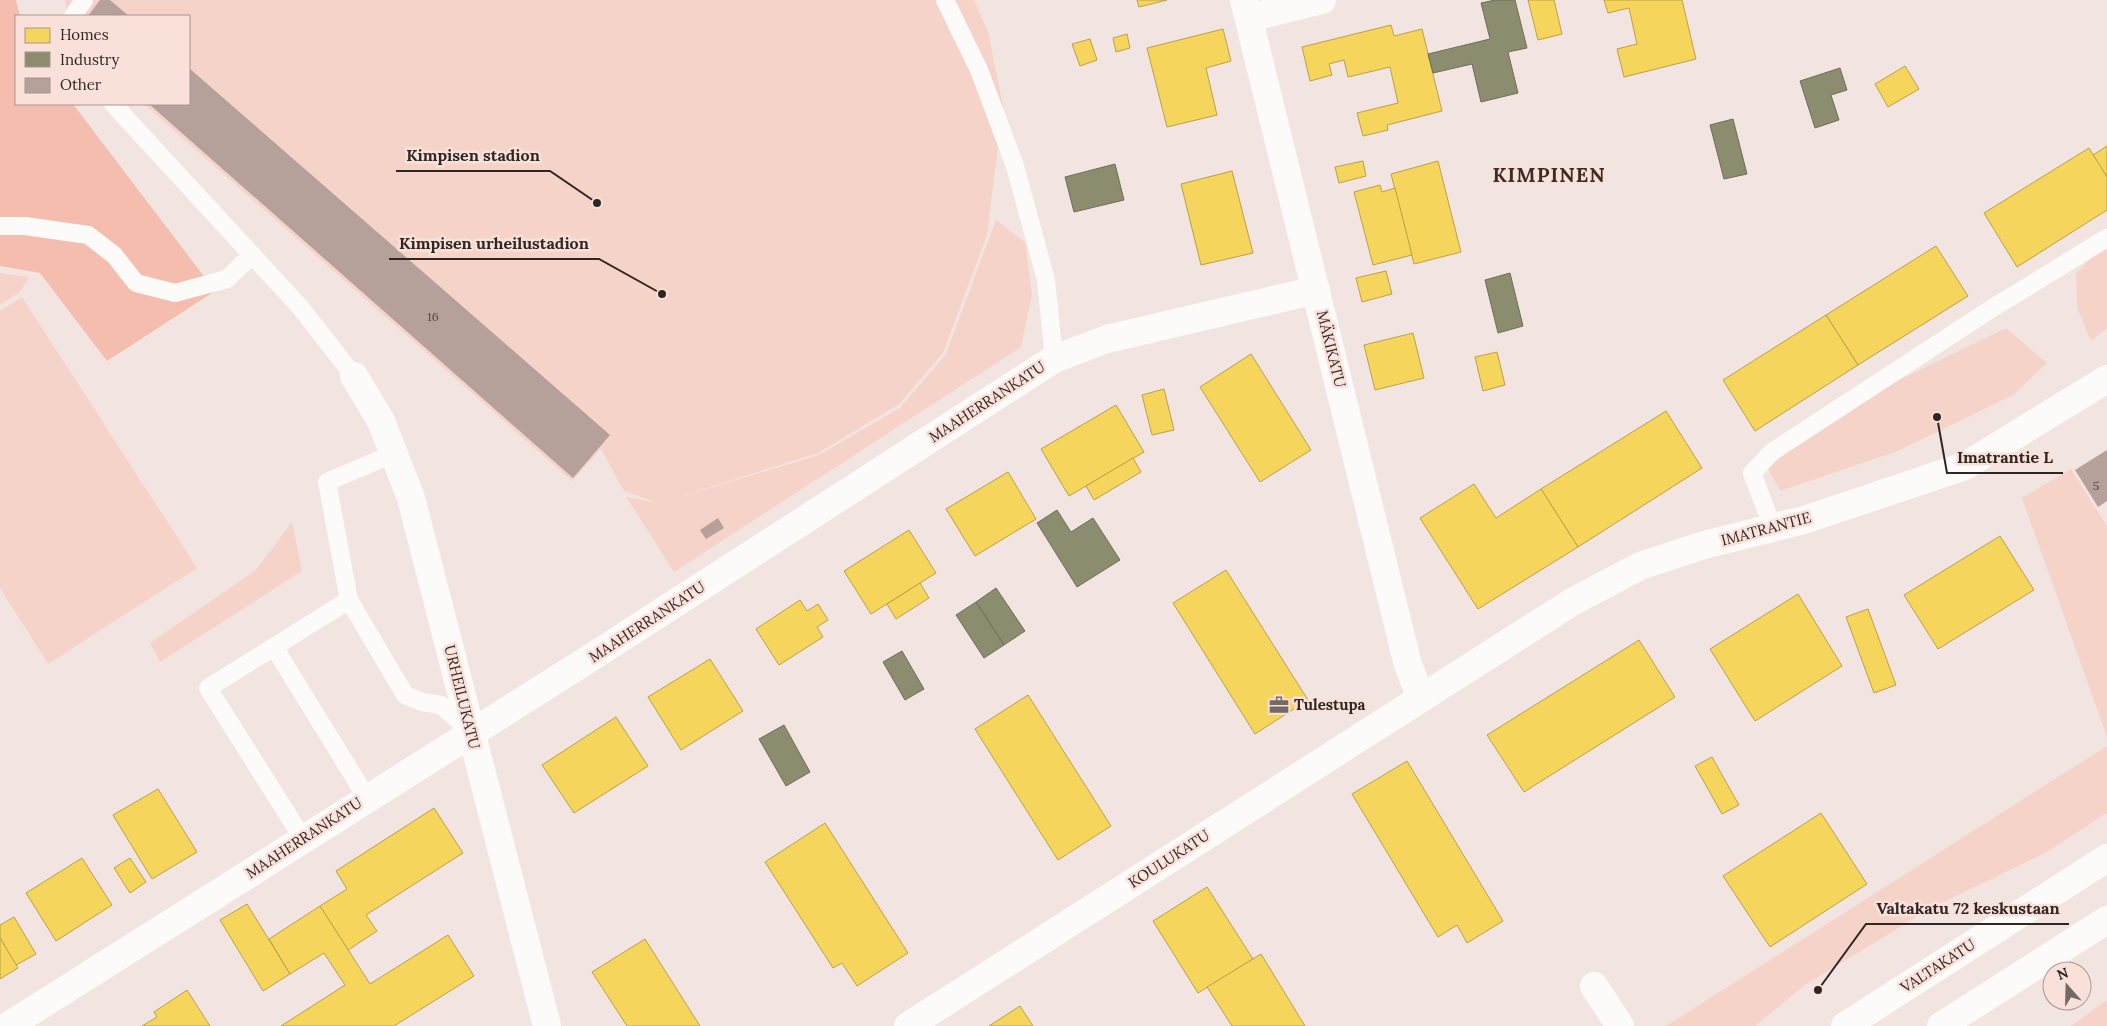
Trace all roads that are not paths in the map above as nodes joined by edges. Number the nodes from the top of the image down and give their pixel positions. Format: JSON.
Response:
{"nodes":[{"id":1,"x":84,"y":0,"type":"edge"},
{"id":2,"x":945,"y":0,"type":"edge"},
{"id":3,"x":1322,"y":0,"type":"edge"},
{"id":4,"x":1247,"y":9,"type":"edge"},
{"id":5,"x":74,"y":15,"type":"edge"},
{"id":6,"x":114,"y":105,"type":"edge"},
{"id":7,"x":0,"y":226,"type":"edge"},
{"id":8,"x":2107,"y":238,"type":"edge"},
{"id":9,"x":251,"y":256,"type":"junction"},
{"id":10,"x":1316,"y":290,"type":"junction"},
{"id":11,"x":1054,"y":359,"type":"junction"},
{"id":12,"x":354,"y":376,"type":"joint"},
{"id":13,"x":2107,"y":379,"type":"edge"},
{"id":14,"x":396,"y":453,"type":"junction"},
{"id":15,"x":1773,"y":528,"type":"junction"},
{"id":16,"x":349,"y":600,"type":"junction"},
{"id":17,"x":274,"y":647,"type":"junction"},
{"id":18,"x":1426,"y":695,"type":"junction"},
{"id":19,"x":471,"y":732,"type":"junction"},
{"id":20,"x":367,"y":798,"type":"junction"},
{"id":21,"x":303,"y":838,"type":"junction"},
{"id":22,"x":2107,"y":858,"type":"edge"},
{"id":23,"x":2107,"y":920,"type":"edge"},
{"id":24,"x":1594,"y":986,"type":"dead end"},
{"id":25,"x":8,"y":1026,"type":"edge"},
{"id":26,"x":547,"y":1026,"type":"edge"},
{"id":27,"x":908,"y":1026,"type":"edge"},
{"id":28,"x":1620,"y":1026,"type":"edge"},
{"id":29,"x":1845,"y":1026,"type":"edge"},
{"id":30,"x":1941,"y":1026,"type":"edge"}],
"edges":[{"from":1,"to":5,"type":"lane"},
{"from":2,"to":11,"type":"lane"},
{"from":3,"to":4,"type":"street"},
{"from":4,"to":10,"type":"street","name":"MÄKIKATU"},
{"from":6,"to":9,"type":"lane"},
{"from":7,"to":9,"type":"lane"},
{"from":8,"to":15,"type":"lane"},
{"from":9,"to":12,"type":"lane"},
{"from":10,"to":11,"type":"street","name":"MAAHERRANKATU"},
{"from":10,"to":18,"type":"street","name":"MÄKIKATU"},
{"from":11,"to":19,"type":"street","name":"MAAHERRANKATU"},
{"from":12,"to":14,"type":"street","name":"URHEILUKATU"},
{"from":13,"to":15,"type":"street","name":"IMATRANTIE"},
{"from":14,"to":16,"type":"lane"},
{"from":14,"to":19,"type":"street","name":"URHEILUKATU"},
{"from":15,"to":18,"type":"street","name":"IMATRANTIE"},
{"from":16,"to":17,"type":"lane"},
{"from":16,"to":19,"type":"lane"},
{"from":17,"to":20,"type":"lane"},
{"from":17,"to":21,"type":"lane"},
{"from":18,"to":27,"type":"street","name":"KOULUKATU"},
{"from":19,"to":20,"type":"street","name":"MAAHERRANKATU"},
{"from":19,"to":26,"type":"street","name":"URHEILUKATU"},
{"from":20,"to":21,"type":"street","name":"MAAHERRANKATU"},
{"from":21,"to":25,"type":"street","name":"MAAHERRANKATU"},
{"from":22,"to":29,"type":"street","name":"VALTAKATU"},
{"from":23,"to":30,"type":"street"},
{"from":24,"to":28,"type":"street"}]}
